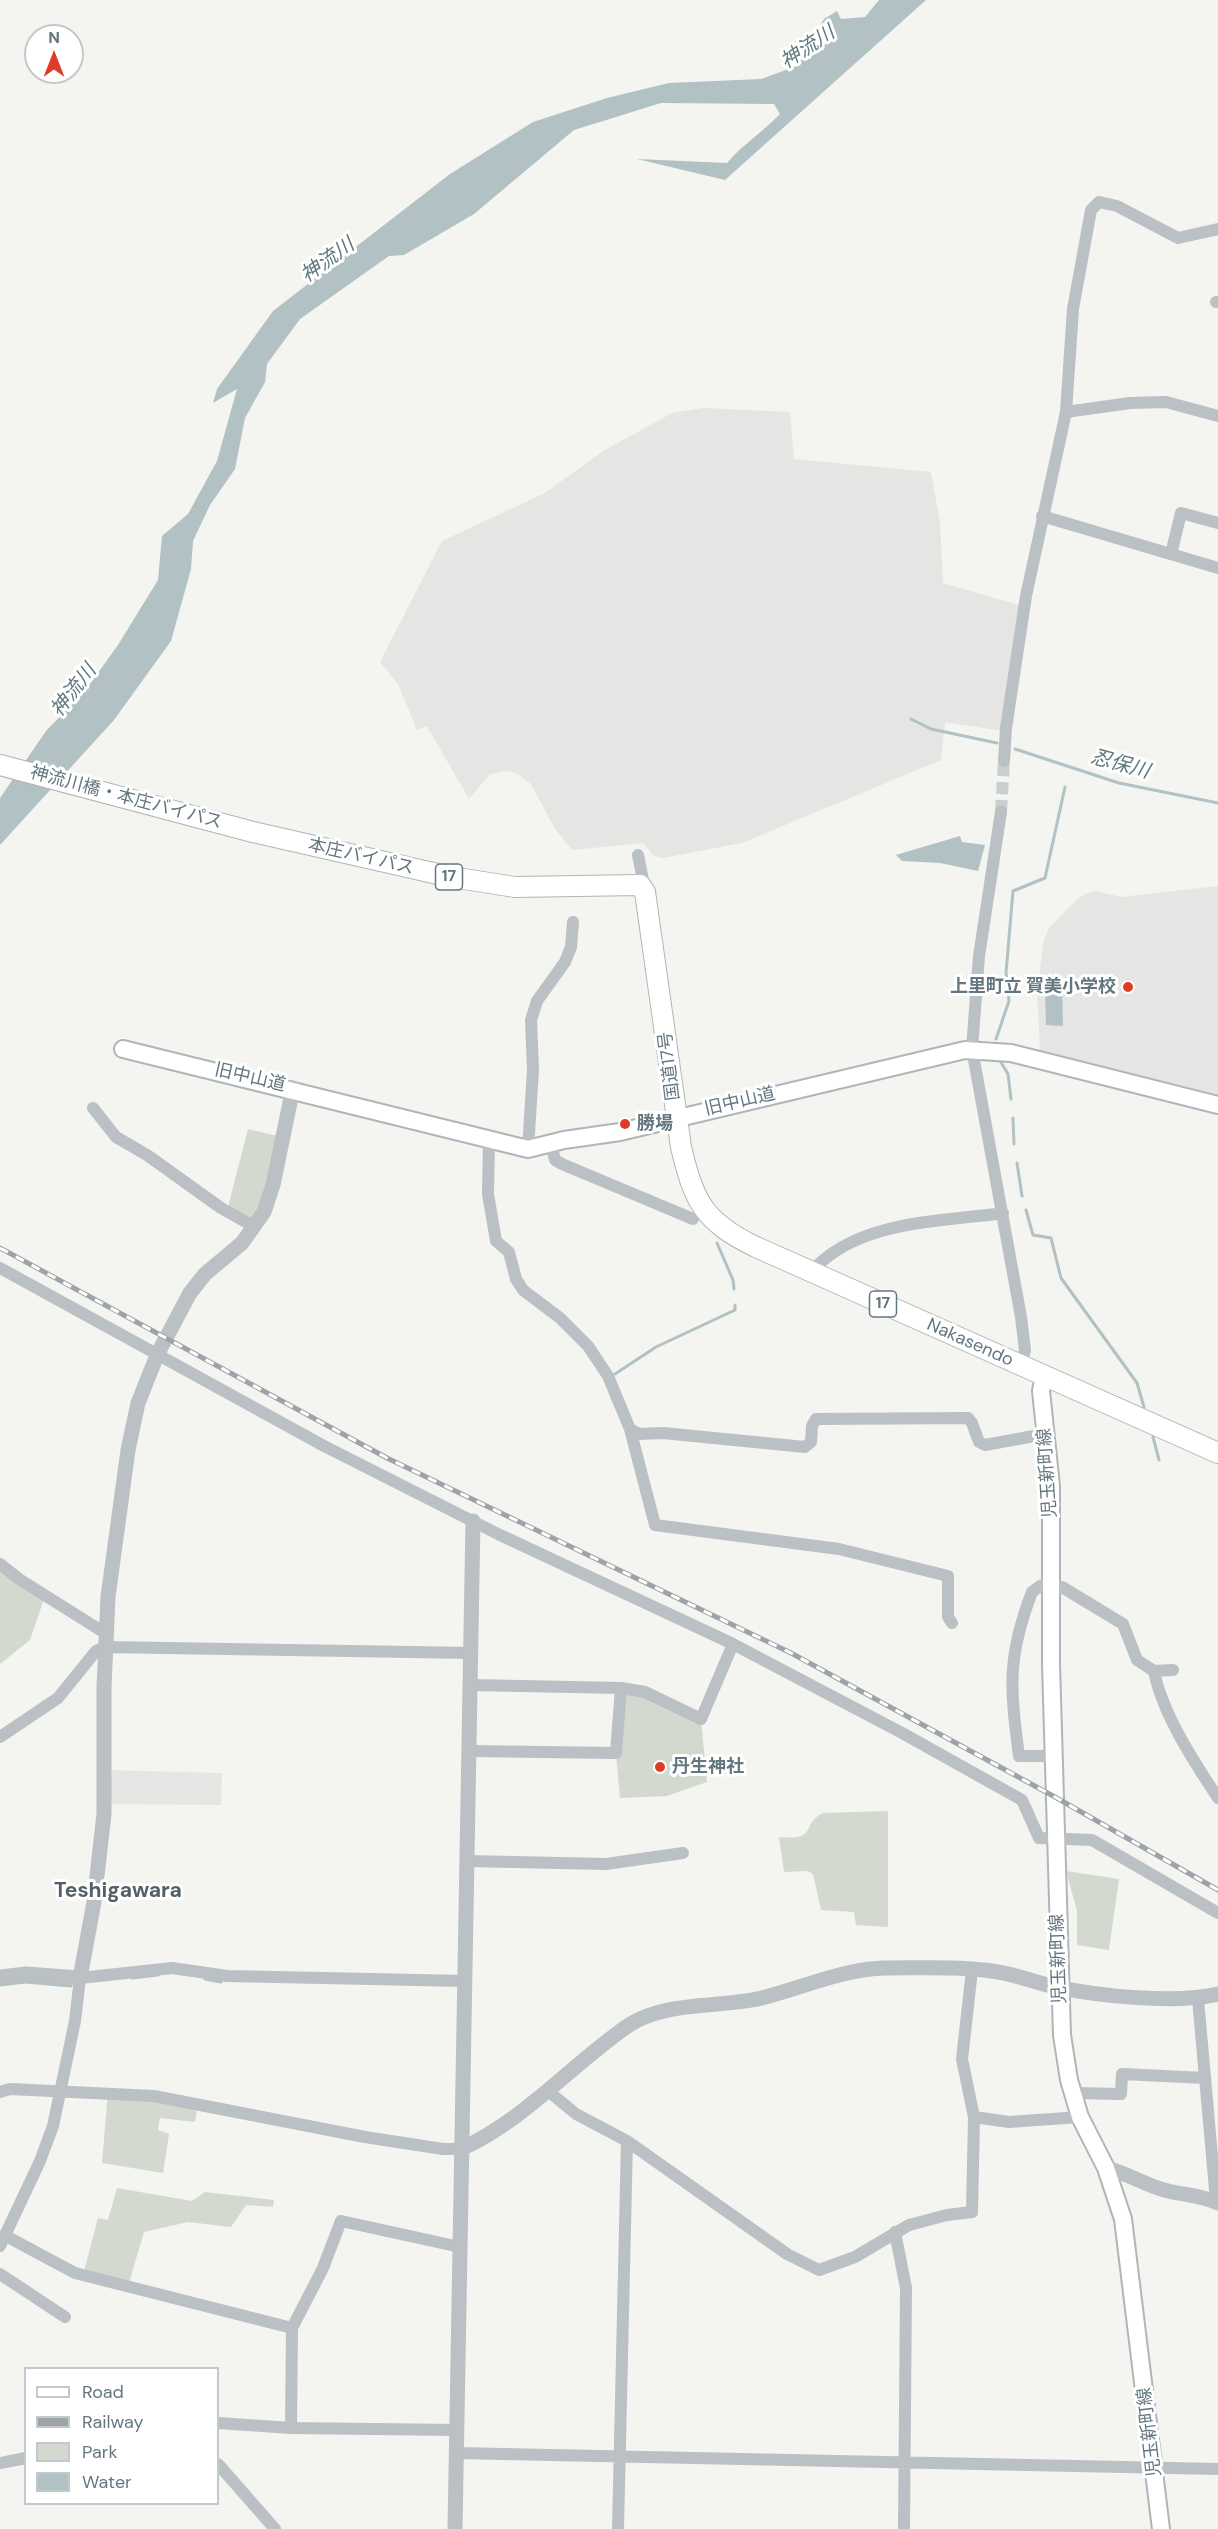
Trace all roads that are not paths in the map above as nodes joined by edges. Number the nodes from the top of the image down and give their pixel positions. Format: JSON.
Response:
{"nodes":[{"id":1,"x":1218,"y":229,"type":"edge"},
{"id":2,"x":1066,"y":412,"type":"junction"},
{"id":3,"x":1218,"y":416,"type":"edge"},
{"id":4,"x":1042,"y":516,"type":"junction"},
{"id":5,"x":1218,"y":523,"type":"edge"},
{"id":6,"x":1171,"y":554,"type":"junction"},
{"id":7,"x":1218,"y":568,"type":"edge"},
{"id":8,"x":1004,"y":761,"type":"tunnel mouth"},
{"id":9,"x":0,"y":765,"type":"edge"},
{"id":10,"x":1001,"y":812,"type":"tunnel mouth"},
{"id":11,"x":253,"y":832,"type":"joint"},
{"id":12,"x":638,"y":855,"type":"dead end"},
{"id":13,"x":645,"y":892,"type":"junction"},
{"id":14,"x":573,"y":922,"type":"dead end"},
{"id":15,"x":123,"y":1048,"type":"dead end"},
{"id":16,"x":972,"y":1049,"type":"junction"},
{"id":17,"x":293,"y":1089,"type":"junction"},
{"id":18,"x":1218,"y":1105,"type":"edge"},
{"id":19,"x":93,"y":1108,"type":"dead end"},
{"id":20,"x":676,"y":1117,"type":"junction"},
{"id":21,"x":489,"y":1140,"type":"junction"},
{"id":22,"x":551,"y":1143,"type":"junction"},
{"id":23,"x":528,"y":1149,"type":"junction"},
{"id":24,"x":1003,"y":1213,"type":"junction"},
{"id":25,"x":693,"y":1219,"type":"dead end"},
{"id":26,"x":255,"y":1227,"type":"junction"},
{"id":27,"x":723,"y":1230,"type":"joint"},
{"id":28,"x":0,"y":1268,"type":"edge"},
{"id":29,"x":813,"y":1271,"type":"junction"},
{"id":30,"x":158,"y":1353,"type":"junction"},
{"id":31,"x":1021,"y":1366,"type":"junction"},
{"id":32,"x":1044,"y":1376,"type":"junction"},
{"id":33,"x":630,"y":1429,"type":"junction"},
{"id":34,"x":1045,"y":1434,"type":"junction"},
{"id":35,"x":1218,"y":1453,"type":"edge"},
{"id":36,"x":473,"y":1521,"type":"junction"},
{"id":37,"x":0,"y":1564,"type":"edge"},
{"id":38,"x":1051,"y":1586,"type":"junction"},
{"id":39,"x":952,"y":1623,"type":"dead end"},
{"id":40,"x":105,"y":1640,"type":"junction"},
{"id":41,"x":734,"y":1644,"type":"junction"},
{"id":42,"x":471,"y":1653,"type":"junction"},
{"id":43,"x":1173,"y":1670,"type":"dead end"},
{"id":44,"x":1154,"y":1671,"type":"junction"},
{"id":45,"x":470,"y":1685,"type":"junction"},
{"id":46,"x":621,"y":1688,"type":"junction"},
{"id":47,"x":0,"y":1737,"type":"edge"},
{"id":48,"x":469,"y":1750,"type":"junction"},
{"id":49,"x":1054,"y":1756,"type":"junction"},
{"id":50,"x":1218,"y":1798,"type":"edge"},
{"id":51,"x":1056,"y":1839,"type":"junction"},
{"id":52,"x":683,"y":1853,"type":"dead end"},
{"id":53,"x":467,"y":1861,"type":"junction"},
{"id":54,"x":1218,"y":1913,"type":"edge"},
{"id":55,"x":972,"y":1970,"type":"junction"},
{"id":56,"x":0,"y":1977,"type":"edge"},
{"id":57,"x":80,"y":1978,"type":"junction"},
{"id":58,"x":465,"y":1981,"type":"junction"},
{"id":59,"x":1060,"y":1987,"type":"junction"},
{"id":60,"x":1218,"y":1994,"type":"edge"},
{"id":61,"x":1198,"y":1999,"type":"junction"},
{"id":62,"x":1205,"y":2078,"type":"junction"},
{"id":63,"x":62,"y":2090,"type":"junction"},
{"id":64,"x":547,"y":2090,"type":"junction"},
{"id":65,"x":0,"y":2092,"type":"edge"},
{"id":66,"x":1073,"y":2093,"type":"junction"},
{"id":67,"x":1212,"y":2094,"type":"edge"},
{"id":68,"x":974,"y":2117,"type":"junction"},
{"id":69,"x":1080,"y":2117,"type":"junction"},
{"id":70,"x":627,"y":2141,"type":"junction"},
{"id":71,"x":461,"y":2149,"type":"junction"},
{"id":72,"x":1106,"y":2168,"type":"junction"},
{"id":73,"x":1217,"y":2202,"type":"edge"},
{"id":74,"x":3,"y":2232,"type":"edge"},
{"id":75,"x":895,"y":2232,"type":"junction"},
{"id":76,"x":460,"y":2247,"type":"junction"},
{"id":77,"x":0,"y":2274,"type":"edge"},
{"id":78,"x":65,"y":2317,"type":"dead end"},
{"id":79,"x":292,"y":2328,"type":"junction"},
{"id":80,"x":219,"y":2423,"type":"edge"},
{"id":81,"x":291,"y":2428,"type":"junction"},
{"id":82,"x":457,"y":2430,"type":"junction"},
{"id":83,"x":456,"y":2453,"type":"junction"},
{"id":84,"x":24,"y":2458,"type":"edge"},
{"id":85,"x":619,"y":2458,"type":"junction"},
{"id":86,"x":0,"y":2463,"type":"edge"},
{"id":87,"x":905,"y":2463,"type":"junction"},
{"id":88,"x":219,"y":2465,"type":"edge"},
{"id":89,"x":1154,"y":2467,"type":"junction"},
{"id":90,"x":1218,"y":2469,"type":"edge"},
{"id":91,"x":275,"y":2529,"type":"edge"},
{"id":92,"x":454,"y":2529,"type":"edge"},
{"id":93,"x":618,"y":2529,"type":"edge"},
{"id":94,"x":904,"y":2529,"type":"edge"},
{"id":95,"x":1161,"y":2529,"type":"edge"}],
"edges":[{"from":1,"to":2,"type":"street"},
{"from":2,"to":3,"type":"street"},
{"from":2,"to":4,"type":"street"},
{"from":4,"to":6,"type":"street"},
{"from":4,"to":8,"type":"street"},
{"from":5,"to":6,"type":"street"},
{"from":6,"to":7,"type":"street"},
{"from":9,"to":11,"type":"highway","name":"神流川橋・本庄バイパス","number":"17"},
{"from":10,"to":16,"type":"street"},
{"from":11,"to":13,"type":"highway","name":"本庄バイパス","number":"17"},
{"from":12,"to":13,"type":"street"},
{"from":13,"to":20,"type":"highway","name":"国道17号","number":"17"},
{"from":14,"to":23,"type":"street"},
{"from":15,"to":17,"type":"main road","name":"旧中山道"},
{"from":16,"to":18,"type":"main road","name":"旧中山道"},
{"from":16,"to":20,"type":"main road","name":"旧中山道"},
{"from":16,"to":24,"type":"street"},
{"from":17,"to":21,"type":"main road","name":"旧中山道"},
{"from":17,"to":26,"type":"street"},
{"from":19,"to":26,"type":"street"},
{"from":20,"to":22,"type":"main road","name":"旧中山道"},
{"from":20,"to":27,"type":"highway","name":"国道17号","number":"17"},
{"from":21,"to":23,"type":"main road","name":"旧中山道"},
{"from":21,"to":33,"type":"street"},
{"from":22,"to":23,"type":"main road","name":"旧中山道"},
{"from":22,"to":25,"type":"street"},
{"from":24,"to":29,"type":"street"},
{"from":24,"to":31,"type":"street"},
{"from":26,"to":30,"type":"street"},
{"from":27,"to":29,"type":"highway","name":"Nakasendo","number":"17"},
{"from":28,"to":30,"type":"street"},
{"from":29,"to":31,"type":"highway","name":"Nakasendo","number":"17"},
{"from":30,"to":36,"type":"street"},
{"from":30,"to":40,"type":"street"},
{"from":31,"to":32,"type":"highway","name":"Nakasendo","number":"17"},
{"from":32,"to":34,"type":"main road","name":"児玉新町線"},
{"from":32,"to":35,"type":"highway","name":"Nakasendo","number":"17"},
{"from":33,"to":34,"type":"street"},
{"from":33,"to":39,"type":"street"},
{"from":34,"to":38,"type":"main road","name":"児玉新町線"},
{"from":36,"to":41,"type":"street"},
{"from":36,"to":42,"type":"street"},
{"from":37,"to":40,"type":"street"},
{"from":38,"to":44,"type":"street"},
{"from":38,"to":49,"type":"main road","name":"児玉新町線"},
{"from":38,"to":49,"type":"street"},
{"from":40,"to":42,"type":"street"},
{"from":40,"to":47,"type":"street"},
{"from":40,"to":57,"type":"street"},
{"from":41,"to":46,"type":"street"},
{"from":41,"to":51,"type":"street"},
{"from":42,"to":45,"type":"street"},
{"from":43,"to":44,"type":"street"},
{"from":44,"to":50,"type":"street"},
{"from":45,"to":46,"type":"street"},
{"from":45,"to":48,"type":"street"},
{"from":46,"to":48,"type":"street"},
{"from":48,"to":53,"type":"street"},
{"from":49,"to":51,"type":"main road","name":"児玉新町線"},
{"from":51,"to":54,"type":"street"},
{"from":51,"to":59,"type":"main road","name":"児玉新町線"},
{"from":52,"to":53,"type":"street"},
{"from":53,"to":58,"type":"street"},
{"from":55,"to":59,"type":"street"},
{"from":55,"to":64,"type":"street"},
{"from":55,"to":68,"type":"street"},
{"from":56,"to":57,"type":"street"},
{"from":57,"to":58,"type":"street"},
{"from":57,"to":63,"type":"street"},
{"from":58,"to":71,"type":"street"},
{"from":59,"to":61,"type":"street"},
{"from":59,"to":66,"type":"main road","name":"児玉新町線"},
{"from":60,"to":61,"type":"street"},
{"from":61,"to":62,"type":"street"},
{"from":62,"to":66,"type":"street"},
{"from":62,"to":67,"type":"street"},
{"from":63,"to":65,"type":"street"},
{"from":63,"to":71,"type":"street"},
{"from":63,"to":74,"type":"street"},
{"from":64,"to":70,"type":"street"},
{"from":64,"to":71,"type":"street"},
{"from":66,"to":69,"type":"main road","name":"児玉新町線"},
{"from":67,"to":73,"type":"street"},
{"from":68,"to":69,"type":"street"},
{"from":68,"to":75,"type":"street"},
{"from":69,"to":72,"type":"main road","name":"児玉新町線"},
{"from":70,"to":75,"type":"street"},
{"from":70,"to":85,"type":"street"},
{"from":71,"to":76,"type":"street"},
{"from":72,"to":73,"type":"street"},
{"from":72,"to":89,"type":"main road","name":"児玉新町線"},
{"from":74,"to":79,"type":"street"},
{"from":75,"to":87,"type":"street"},
{"from":76,"to":79,"type":"street"},
{"from":76,"to":82,"type":"street"},
{"from":77,"to":78,"type":"street"},
{"from":79,"to":81,"type":"street"},
{"from":80,"to":81,"type":"street"},
{"from":81,"to":82,"type":"street"},
{"from":82,"to":83,"type":"street"},
{"from":83,"to":85,"type":"street"},
{"from":83,"to":92,"type":"street"},
{"from":84,"to":86,"type":"street"},
{"from":85,"to":87,"type":"street"},
{"from":85,"to":93,"type":"street"},
{"from":87,"to":89,"type":"street"},
{"from":87,"to":94,"type":"street"},
{"from":88,"to":91,"type":"street"},
{"from":89,"to":90,"type":"street"},
{"from":89,"to":95,"type":"main road","name":"児玉新町線"}]}
